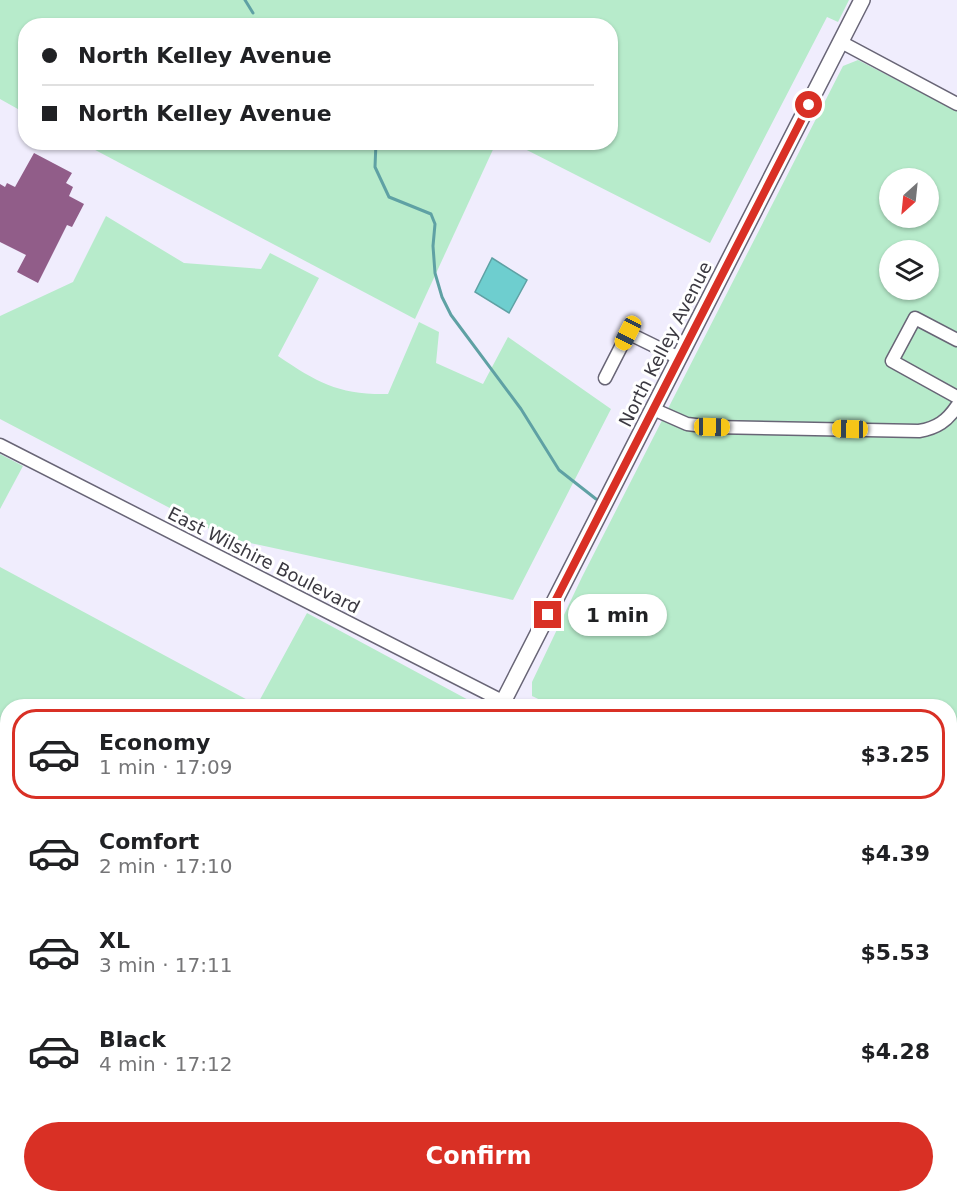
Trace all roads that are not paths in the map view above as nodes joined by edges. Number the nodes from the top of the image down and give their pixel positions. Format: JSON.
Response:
{"nodes":[{"id":1,"x":862,"y":0,"type":"edge"},
{"id":2,"x":841,"y":42,"type":"junction"},
{"id":3,"x":957,"y":104,"type":"edge"},
{"id":4,"x":957,"y":340,"type":"edge"},
{"id":5,"x":679,"y":358,"type":"junction"},
{"id":6,"x":605,"y":378,"type":"dead end"},
{"id":7,"x":957,"y":397,"type":"edge"},
{"id":8,"x":957,"y":406,"type":"edge"},
{"id":9,"x":653,"y":409,"type":"junction"},
{"id":10,"x":0,"y":445,"type":"edge"},
{"id":11,"x":494,"y":699,"type":"edge"},
{"id":12,"x":509,"y":699,"type":"edge"}],
"edges":[{"from":1,"to":2,"type":"main road","name":"North Kelley Avenue"},
{"from":2,"to":3,"type":"street"},
{"from":2,"to":5,"type":"main road","name":"North Kelley Avenue"},
{"from":4,"to":7,"type":"street"},
{"from":5,"to":6,"type":"street"},
{"from":5,"to":9,"type":"main road","name":"North Kelley Avenue"},
{"from":8,"to":9,"type":"street"},
{"from":9,"to":12,"type":"main road","name":"North Kelley Avenue"},
{"from":10,"to":11,"type":"street","name":"East Wilshire Boulevard"}]}
